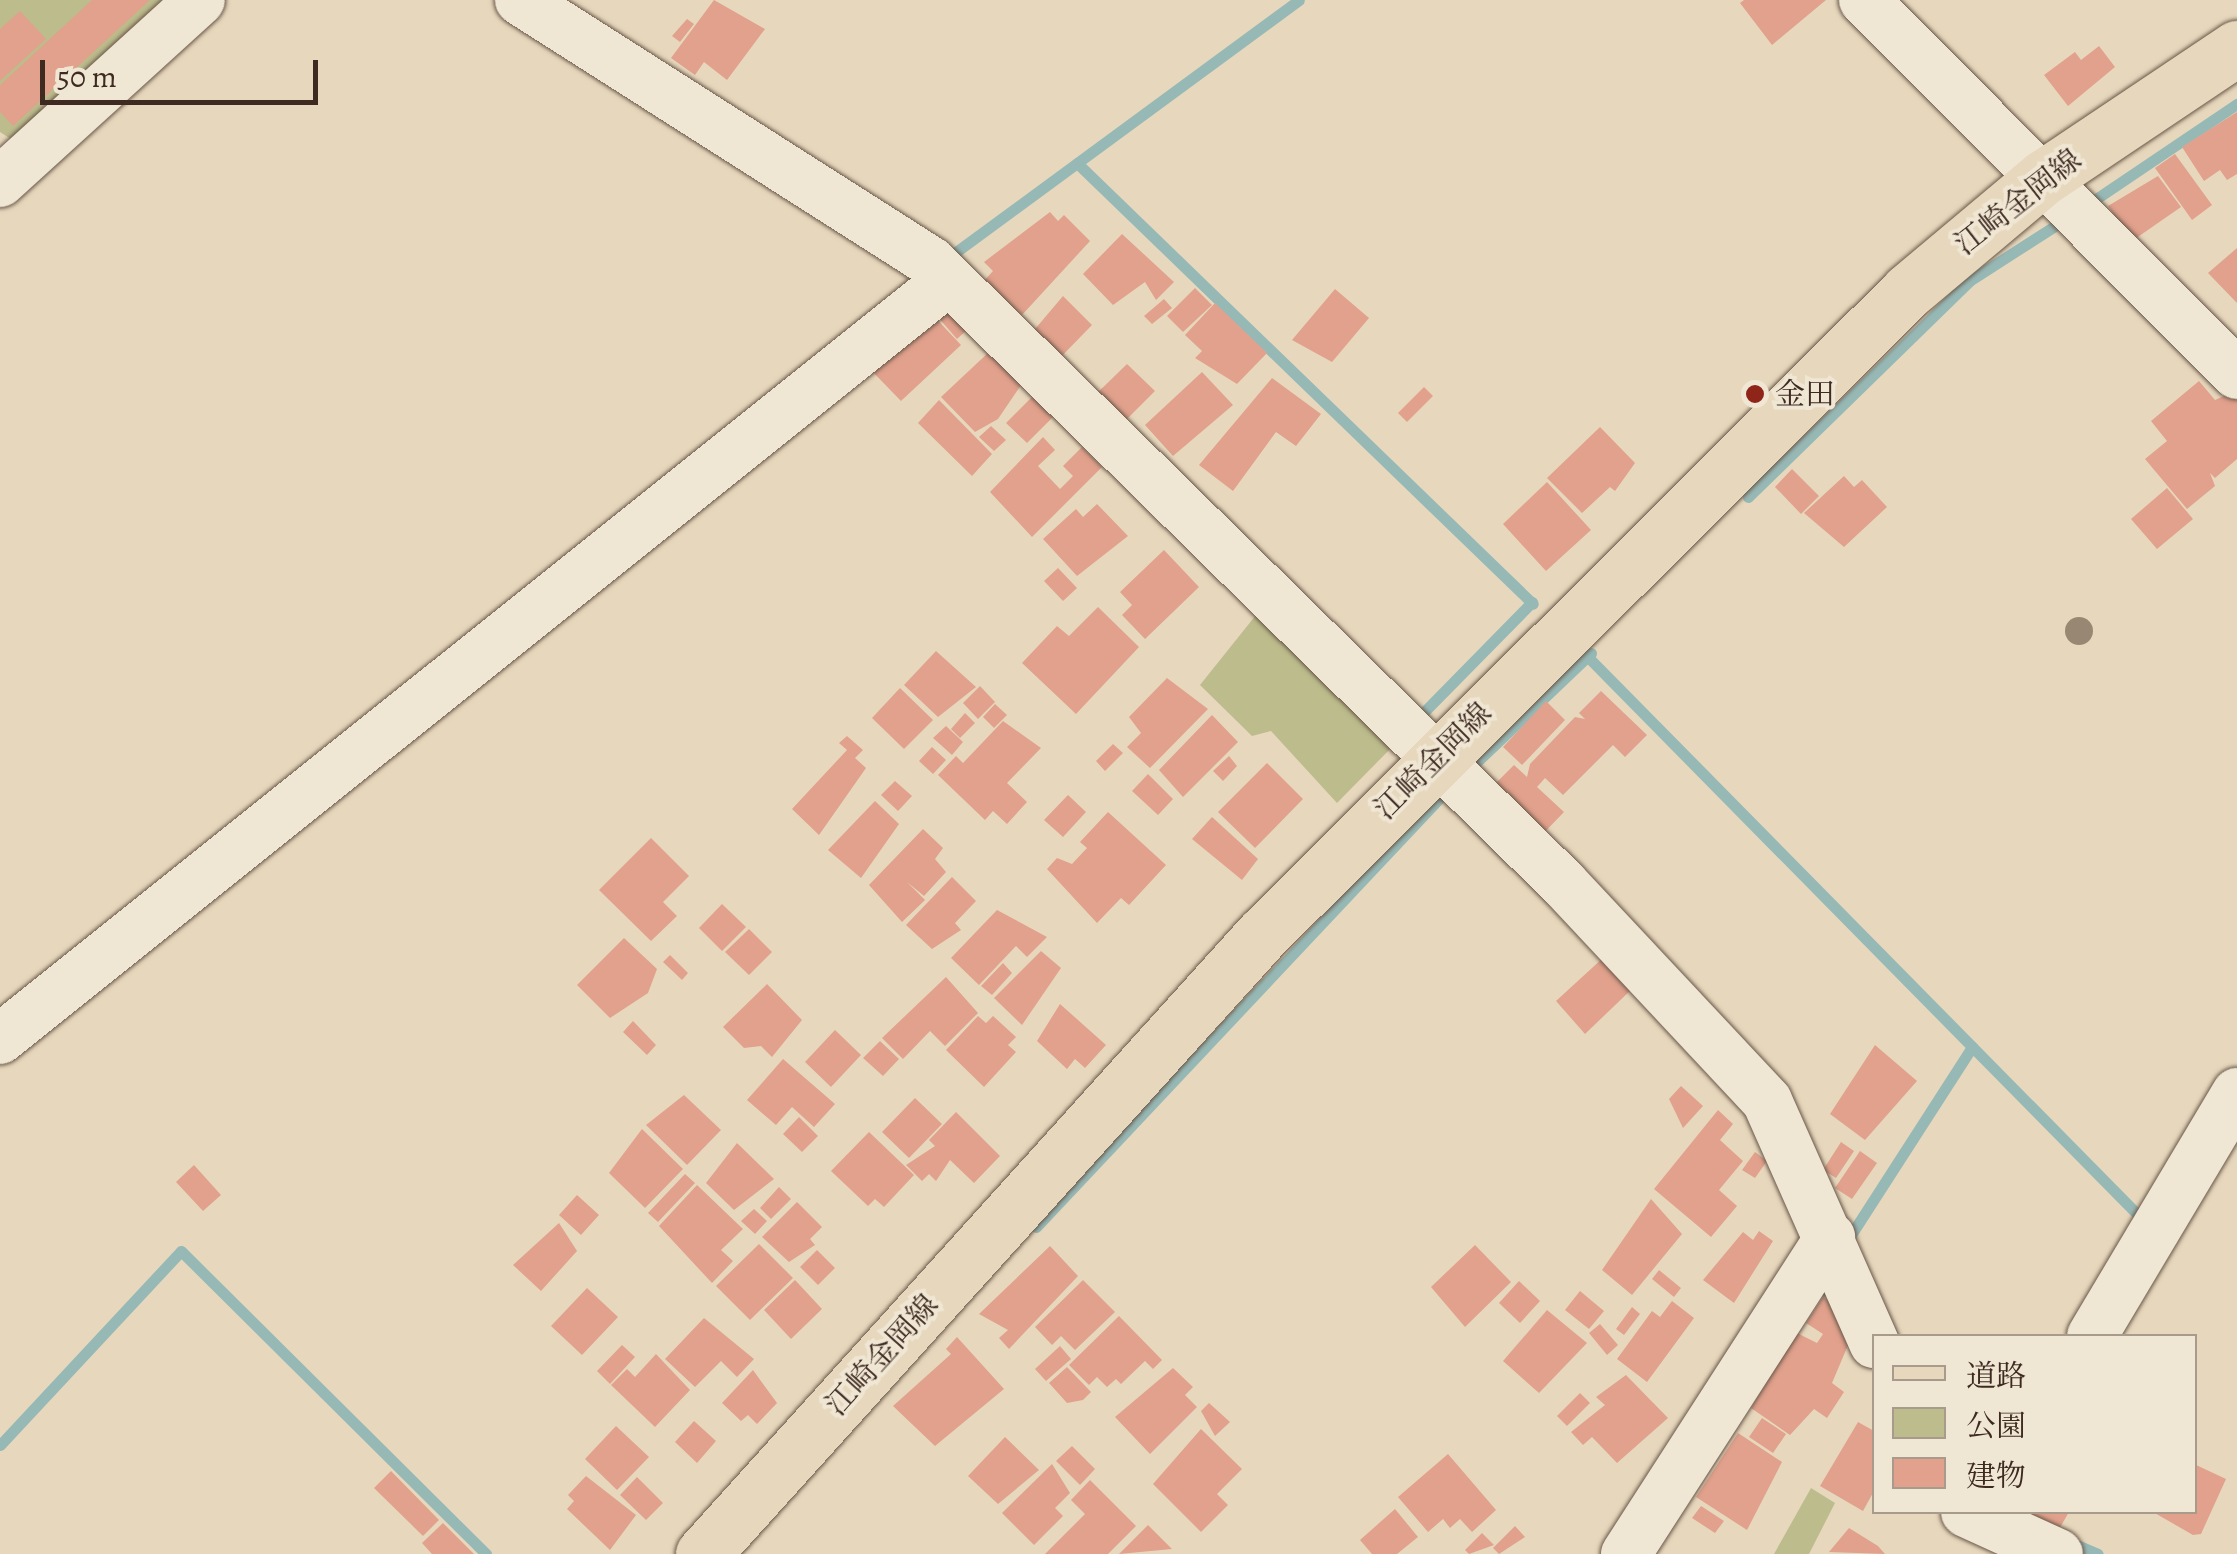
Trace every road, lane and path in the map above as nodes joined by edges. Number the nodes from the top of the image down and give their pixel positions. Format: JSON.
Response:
{"nodes":[{"id":1,"x":200,"y":0,"type":"edge"},
{"id":2,"x":520,"y":0,"type":"edge"},
{"id":3,"x":1864,"y":0,"type":"edge"},
{"id":4,"x":2237,"y":48,"type":"edge"},
{"id":5,"x":0,"y":182,"type":"edge"},
{"id":6,"x":2066,"y":200,"type":"junction"},
{"id":7,"x":940,"y":271,"type":"junction"},
{"id":8,"x":2237,"y":374,"type":"edge"},
{"id":9,"x":1449,"y":774,"type":"junction"},
{"id":10,"x":0,"y":1039,"type":"edge"},
{"id":11,"x":2237,"y":1093,"type":"edge"},
{"id":12,"x":1836,"y":1250,"type":"junction"},
{"id":13,"x":2093,"y":1334,"type":"edge"},
{"id":14,"x":1872,"y":1338,"type":"edge"},
{"id":15,"x":1982,"y":1526,"type":"edge"},
{"id":16,"x":702,"y":1554,"type":"edge"},
{"id":17,"x":1626,"y":1554,"type":"edge"},
{"id":18,"x":2058,"y":1554,"type":"edge"}],
"edges":[{"from":1,"to":5,"type":"street"},
{"from":2,"to":7,"type":"street"},
{"from":3,"to":6,"type":"street"},
{"from":4,"to":6,"type":"main road","name":"江崎金岡線"},
{"from":6,"to":8,"type":"street"},
{"from":6,"to":9,"type":"main road","name":"江崎金岡線"},
{"from":7,"to":9,"type":"street"},
{"from":7,"to":10,"type":"street"},
{"from":9,"to":12,"type":"street"},
{"from":9,"to":16,"type":"main road","name":"江崎金岡線"},
{"from":11,"to":13,"type":"street"},
{"from":12,"to":14,"type":"street"},
{"from":12,"to":17,"type":"street"},
{"from":15,"to":18,"type":"street"}]}
